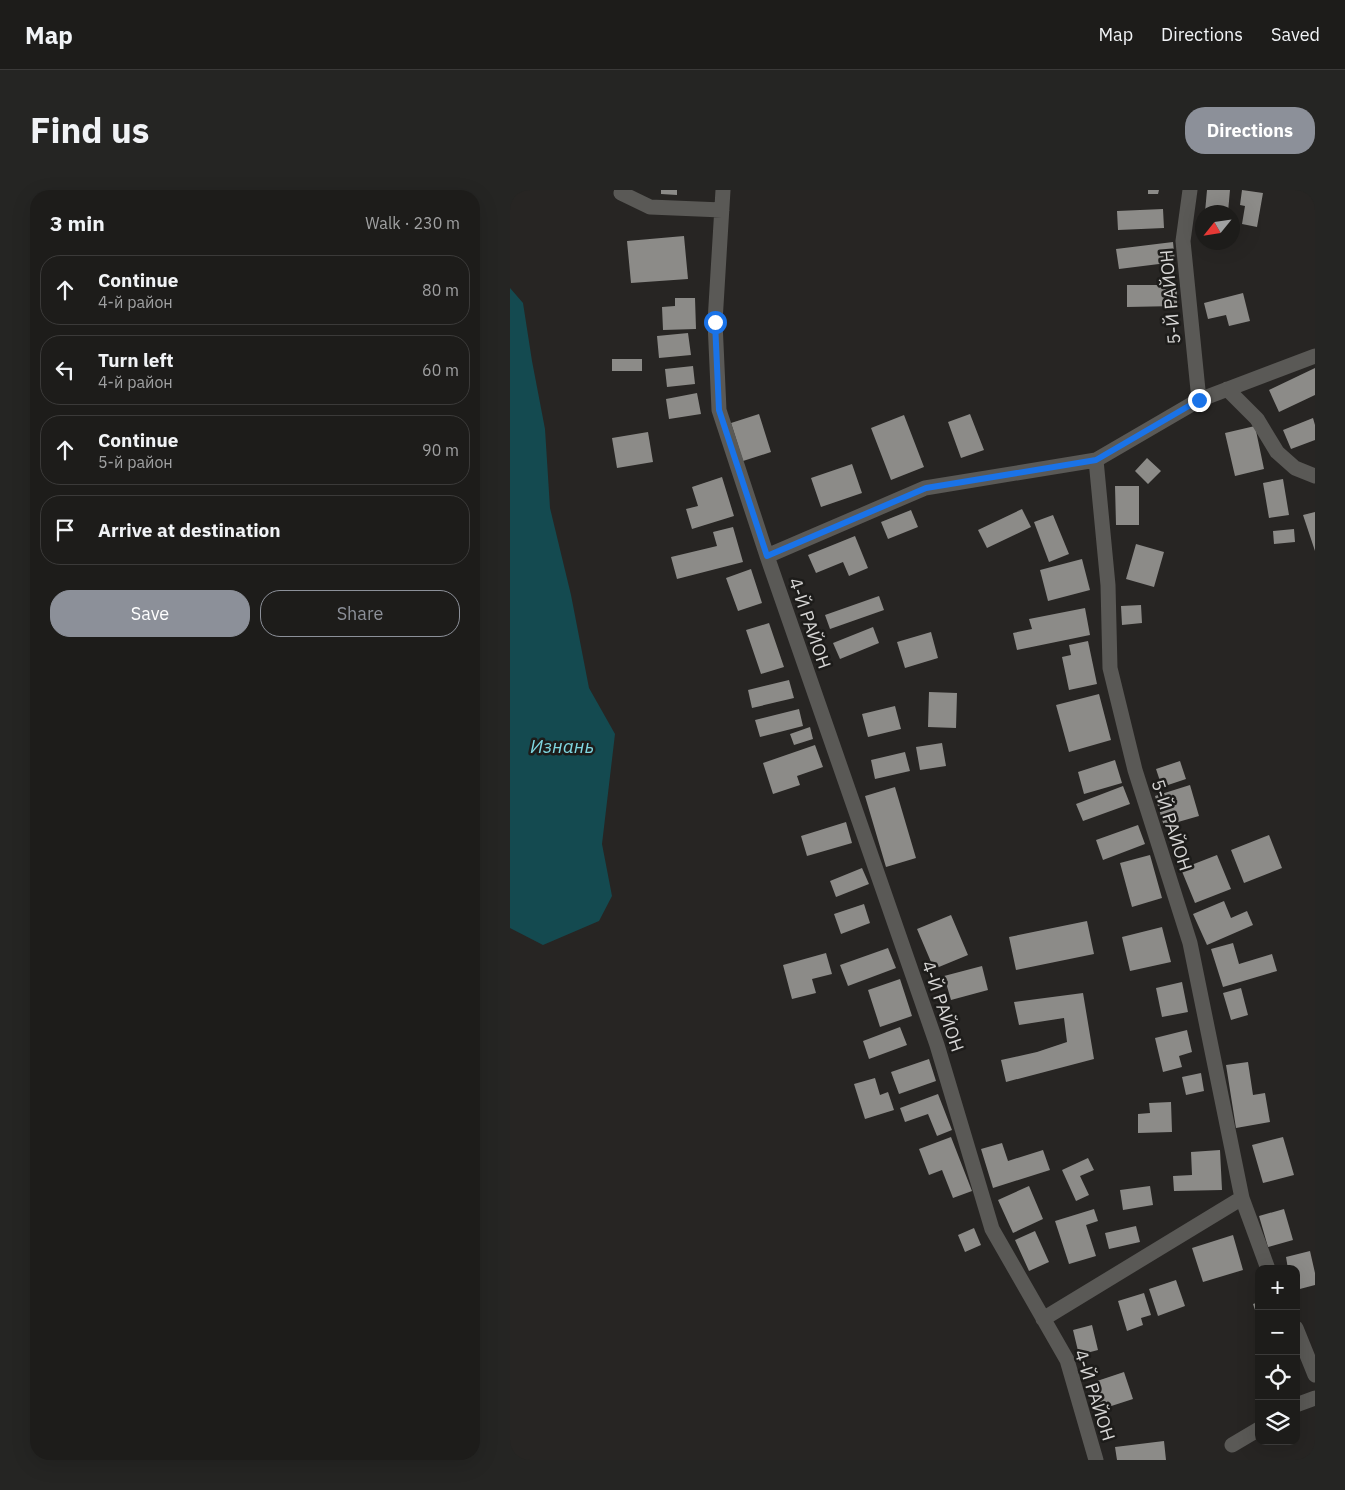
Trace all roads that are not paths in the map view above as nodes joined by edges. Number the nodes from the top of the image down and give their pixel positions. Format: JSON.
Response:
{"nodes":[{"id":1,"x":723,"y":190,"type":"edge"},
{"id":2,"x":1190,"y":190,"type":"edge"},
{"id":3,"x":621,"y":193,"type":"dead end"},
{"id":4,"x":722,"y":210,"type":"junction"},
{"id":5,"x":1315,"y":356,"type":"edge"},
{"id":6,"x":1227,"y":390,"type":"junction"},
{"id":7,"x":1199,"y":400,"type":"junction"},
{"id":8,"x":1096,"y":460,"type":"junction"},
{"id":9,"x":1315,"y":476,"type":"edge"},
{"id":10,"x":767,"y":556,"type":"junction"},
{"id":11,"x":1242,"y":1198,"type":"junction"},
{"id":12,"x":1267,"y":1265,"type":"edge"},
{"id":13,"x":1043,"y":1319,"type":"junction"},
{"id":14,"x":1300,"y":1338,"type":"edge"},
{"id":15,"x":1315,"y":1375,"type":"edge"},
{"id":16,"x":1315,"y":1398,"type":"edge"},
{"id":17,"x":1300,"y":1404,"type":"edge"},
{"id":18,"x":1255,"y":1431,"type":"edge"},
{"id":19,"x":1232,"y":1445,"type":"dead end"},
{"id":20,"x":1096,"y":1460,"type":"edge"}],
"edges":[{"from":1,"to":4,"type":"street","name":"4-Й РАЙОН"},
{"from":2,"to":7,"type":"street","name":"5-Й РАЙОН"},
{"from":3,"to":4,"type":"street"},
{"from":4,"to":10,"type":"street","name":"4-Й РАЙОН"},
{"from":5,"to":6,"type":"street"},
{"from":6,"to":7,"type":"street"},
{"from":6,"to":9,"type":"street"},
{"from":7,"to":8,"type":"street"},
{"from":8,"to":10,"type":"street"},
{"from":8,"to":11,"type":"street","name":"5-Й РАЙОН"},
{"from":10,"to":13,"type":"street","name":"4-Й РАЙОН"},
{"from":11,"to":12,"type":"street"},
{"from":11,"to":13,"type":"street"},
{"from":13,"to":20,"type":"street","name":"4-Й РАЙОН"},
{"from":14,"to":15,"type":"street"},
{"from":16,"to":17,"type":"street"},
{"from":18,"to":19,"type":"street"}]}
